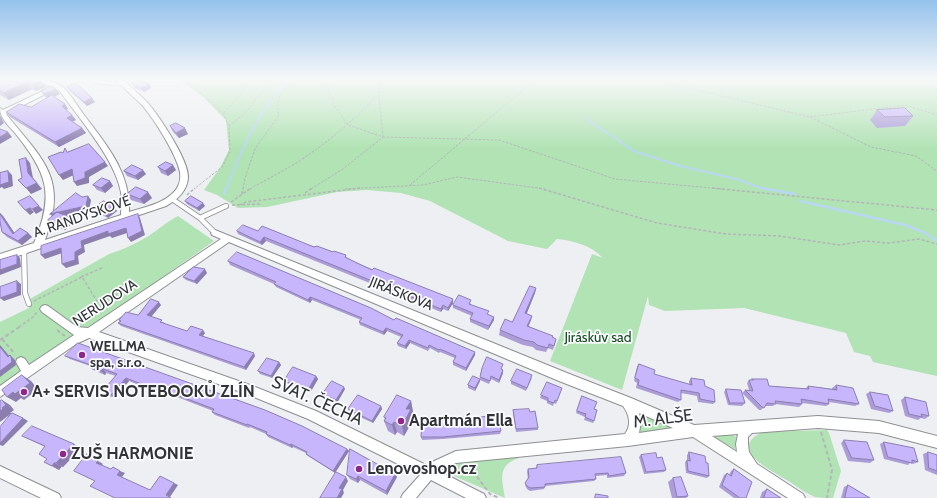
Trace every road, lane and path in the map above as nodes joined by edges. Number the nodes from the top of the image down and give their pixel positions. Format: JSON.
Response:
{"nodes":[{"id":1,"x":23,"y":102,"type":"edge"},
{"id":2,"x":71,"y":102,"type":"edge"},
{"id":3,"x":142,"y":102,"type":"edge"},
{"id":4,"x":212,"y":102,"type":"edge"},
{"id":5,"x":233,"y":102,"type":"edge"},
{"id":6,"x":253,"y":102,"type":"edge"},
{"id":7,"x":277,"y":102,"type":"edge"},
{"id":8,"x":333,"y":102,"type":"edge"},
{"id":9,"x":370,"y":102,"type":"edge"},
{"id":10,"x":380,"y":102,"type":"edge"},
{"id":11,"x":509,"y":102,"type":"edge"},
{"id":12,"x":748,"y":102,"type":"edge"},
{"id":13,"x":1,"y":113,"type":"edge"},
{"id":14,"x":223,"y":114,"type":"junction"},
{"id":15,"x":937,"y":115,"type":"edge"},
{"id":16,"x":810,"y":117,"type":"junction"},
{"id":17,"x":348,"y":124,"type":"junction"},
{"id":18,"x":229,"y":126,"type":"junction"},
{"id":19,"x":383,"y":137,"type":"junction"},
{"id":20,"x":937,"y":171,"type":"edge"},
{"id":21,"x":410,"y":186,"type":"junction"},
{"id":22,"x":242,"y":194,"type":"junction"},
{"id":23,"x":304,"y":194,"type":"junction"},
{"id":24,"x":173,"y":200,"type":"junction"},
{"id":25,"x":260,"y":204,"type":"dead end"},
{"id":26,"x":226,"y":206,"type":"joint"},
{"id":27,"x":937,"y":210,"type":"edge"},
{"id":28,"x":126,"y":216,"type":"junction"},
{"id":29,"x":200,"y":218,"type":"junction"},
{"id":30,"x":215,"y":233,"type":"joint"},
{"id":31,"x":227,"y":239,"type":"junction"},
{"id":32,"x":937,"y":244,"type":"edge"},
{"id":33,"x":38,"y":246,"type":"junction"},
{"id":34,"x":24,"y":250,"type":"junction"},
{"id":35,"x":0,"y":258,"type":"edge"},
{"id":36,"x":104,"y":268,"type":"dead end"},
{"id":37,"x":79,"y":278,"type":"junction"},
{"id":38,"x":112,"y":289,"type":"dead end"},
{"id":39,"x":117,"y":296,"type":"junction"},
{"id":40,"x":29,"y":304,"type":"joint"},
{"id":41,"x":125,"y":308,"type":"junction"},
{"id":42,"x":40,"y":311,"type":"joint"},
{"id":43,"x":89,"y":333,"type":"junction"},
{"id":44,"x":1,"y":339,"type":"edge"},
{"id":45,"x":21,"y":362,"type":"joint"},
{"id":46,"x":28,"y":372,"type":"junction"},
{"id":47,"x":0,"y":392,"type":"edge"},
{"id":48,"x":627,"y":402,"type":"junction"},
{"id":49,"x":818,"y":422,"type":"junction"},
{"id":50,"x":756,"y":426,"type":"junction"},
{"id":51,"x":694,"y":431,"type":"junction"},
{"id":52,"x":628,"y":440,"type":"junction"},
{"id":53,"x":937,"y":442,"type":"edge"},
{"id":54,"x":468,"y":464,"type":"dead end"},
{"id":55,"x":756,"y":470,"type":"junction"},
{"id":56,"x":0,"y":472,"type":"edge"},
{"id":57,"x":430,"y":473,"type":"junction"},
{"id":58,"x":55,"y":498,"type":"edge"},
{"id":59,"x":407,"y":498,"type":"edge"},
{"id":60,"x":480,"y":498,"type":"edge"},
{"id":61,"x":499,"y":498,"type":"edge"},
{"id":62,"x":799,"y":498,"type":"edge"},
{"id":63,"x":827,"y":498,"type":"edge"}],
"edges":[{"from":1,"to":13,"type":"street"},
{"from":2,"to":28,"type":"street"},
{"from":3,"to":24,"type":"street"},
{"from":4,"to":14,"type":"path"},
{"from":5,"to":14,"type":"path"},
{"from":6,"to":18,"type":"path"},
{"from":7,"to":22,"type":"path"},
{"from":8,"to":17,"type":"path"},
{"from":9,"to":17,"type":"path"},
{"from":10,"to":19,"type":"path"},
{"from":11,"to":21,"type":"path"},
{"from":12,"to":16,"type":"path"},
{"from":13,"to":33,"type":"street"},
{"from":14,"to":18,"type":"path"},
{"from":15,"to":16,"type":"path"},
{"from":16,"to":20,"type":"path"},
{"from":17,"to":19,"type":"path"},
{"from":17,"to":22,"type":"path"},
{"from":18,"to":24,"type":"path"},
{"from":19,"to":23,"type":"path"},
{"from":19,"to":27,"type":"path"},
{"from":21,"to":23,"type":"path"},
{"from":21,"to":32,"type":"path"},
{"from":22,"to":26,"type":"path"},
{"from":23,"to":25,"type":"path"},
{"from":24,"to":28,"type":"street","name":"A. RANDÝSKOVÉ"},
{"from":24,"to":29,"type":"lane","name":"JIRÁSKOVA"},
{"from":26,"to":29,"type":"lane"},
{"from":28,"to":33,"type":"street","name":"A. RANDÝSKOVÉ"},
{"from":29,"to":30,"type":"lane","name":"JIRÁSKOVA"},
{"from":30,"to":31,"type":"street","name":"JIRÁSKOVA"},
{"from":31,"to":41,"type":"street","name":"NERUDOVA"},
{"from":31,"to":48,"type":"street","name":"JIRÁSKOVA"},
{"from":33,"to":34,"type":"street","name":"A. RANDÝSKOVÉ"},
{"from":34,"to":35,"type":"street","name":"A. RANDÝSKOVÉ"},
{"from":34,"to":40,"type":"lane"},
{"from":36,"to":37,"type":"path"},
{"from":37,"to":39,"type":"path"},
{"from":37,"to":40,"type":"path"},
{"from":38,"to":39,"type":"path"},
{"from":39,"to":41,"type":"path"},
{"from":41,"to":43,"type":"street","name":"NERUDOVA"},
{"from":42,"to":43,"type":"street","name":"SVAT. ČECHA"},
{"from":42,"to":44,"type":"path"},
{"from":43,"to":46,"type":"street","name":"NERUDOVA"},
{"from":43,"to":57,"type":"street","name":"SVAT. ČECHA"},
{"from":44,"to":45,"type":"path"},
{"from":45,"to":46,"type":"street"},
{"from":46,"to":47,"type":"street","name":"NERUDOVA"},
{"from":48,"to":51,"type":"street","name":"JIRÁSKOVA"},
{"from":48,"to":52,"type":"street"},
{"from":49,"to":50,"type":"street","name":"M. ALŠE"},
{"from":49,"to":53,"type":"street","name":"M. ALŠE"},
{"from":49,"to":63,"type":"path"},
{"from":50,"to":51,"type":"street","name":"M. ALŠE"},
{"from":50,"to":55,"type":"street","name":"JIRÁSKOVA"},
{"from":51,"to":52,"type":"street","name":"M. ALŠE"},
{"from":51,"to":55,"type":"street","name":"JIRÁSKOVA"},
{"from":52,"to":57,"type":"street","name":"M. ALŠE"},
{"from":54,"to":61,"type":"path"},
{"from":55,"to":62,"type":"street","name":"JIRÁSKOVA"},
{"from":56,"to":58,"type":"street"},
{"from":57,"to":59,"type":"street","name":"M. ALŠE"},
{"from":57,"to":60,"type":"street","name":"SVAT. ČECHA"}]}
